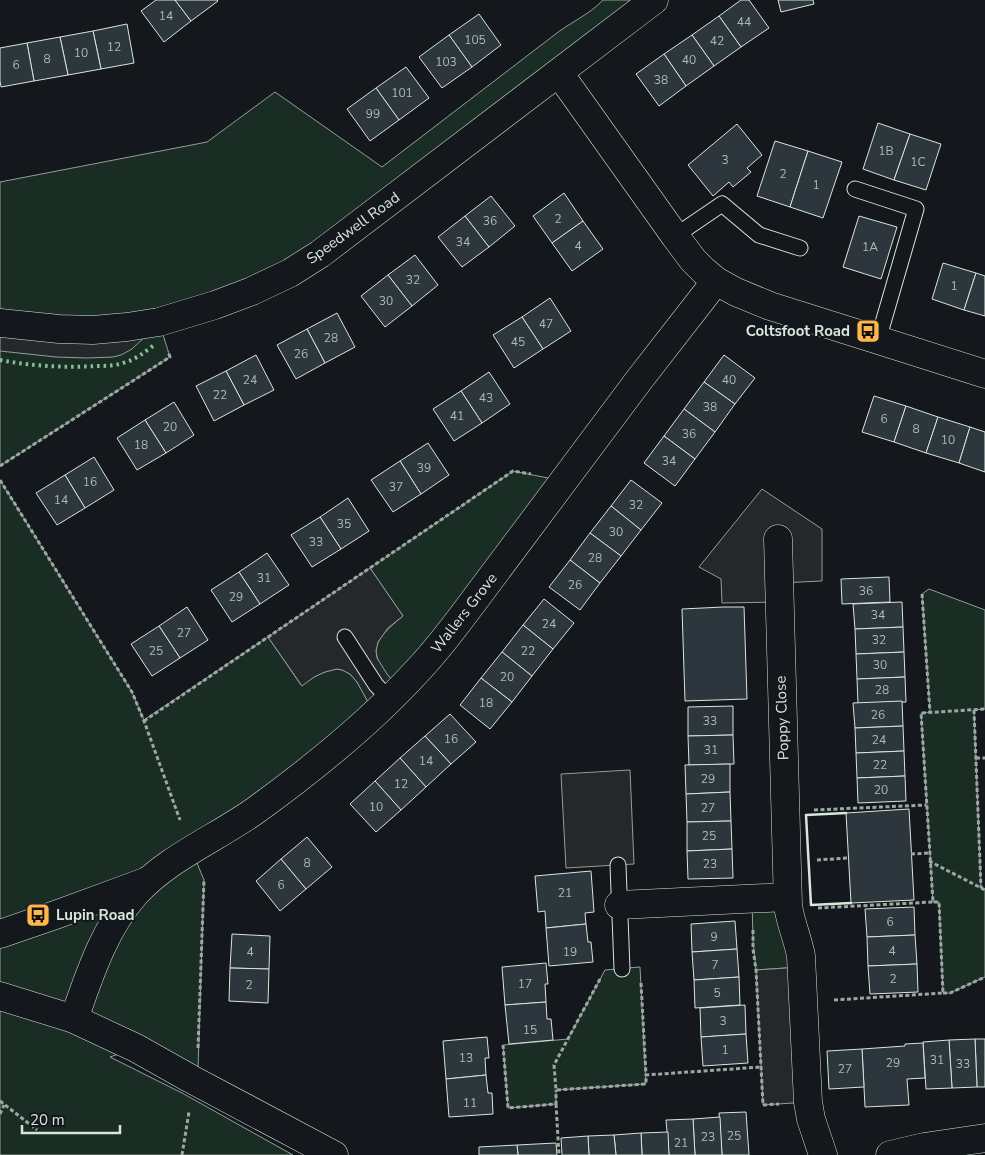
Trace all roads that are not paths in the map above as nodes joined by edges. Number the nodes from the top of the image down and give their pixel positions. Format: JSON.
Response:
{"nodes":[{"id":1,"x":654,"y":0,"type":"edge"},
{"id":2,"x":559,"y":73,"type":"junction"},
{"id":3,"x":855,"y":189,"type":"dead end"},
{"id":4,"x":674,"y":236,"type":"junction"},
{"id":5,"x":800,"y":248,"type":"dead end"},
{"id":6,"x":716,"y":281,"type":"junction"},
{"id":7,"x":0,"y":323,"type":"edge"},
{"id":8,"x":878,"y":340,"type":"junction"},
{"id":9,"x":985,"y":374,"type":"edge"},
{"id":10,"x":778,"y":539,"type":"dead end"},
{"id":11,"x":345,"y":637,"type":"dead end"},
{"id":12,"x":389,"y":699,"type":"junction"},
{"id":13,"x":618,"y":865,"type":"dead end"},
{"id":14,"x":148,"y":881,"type":"junction"},
{"id":15,"x":787,"y":901,"type":"junction"},
{"id":16,"x":619,"y":904,"type":"junction"},
{"id":17,"x":0,"y":934,"type":"edge"},
{"id":18,"x":622,"y":969,"type":"dead end"},
{"id":19,"x":0,"y":996,"type":"edge"},
{"id":20,"x":74,"y":1019,"type":"junction"},
{"id":21,"x":985,"y":1138,"type":"edge"},
{"id":22,"x":334,"y":1155,"type":"edge"},
{"id":23,"x":823,"y":1155,"type":"edge"},
{"id":24,"x":890,"y":1155,"type":"edge"}],
"edges":[{"from":1,"to":2,"type":"street","name":"Speedwell Road"},
{"from":2,"to":4,"type":"street"},
{"from":2,"to":7,"type":"street","name":"Speedwell Road"},
{"from":3,"to":8,"type":"lane"},
{"from":4,"to":5,"type":"lane"},
{"from":4,"to":6,"type":"street"},
{"from":6,"to":8,"type":"street"},
{"from":6,"to":12,"type":"street","name":"Wallers Grove"},
{"from":8,"to":9,"type":"street"},
{"from":10,"to":15,"type":"street","name":"Poppy Close"},
{"from":11,"to":12,"type":"lane"},
{"from":12,"to":14,"type":"street","name":"Wallers Grove"},
{"from":13,"to":16,"type":"lane"},
{"from":14,"to":17,"type":"street","name":"Wallers Grove"},
{"from":14,"to":20,"type":"street","name":"Wallers Grove"},
{"from":15,"to":16,"type":"street"},
{"from":15,"to":23,"type":"street","name":"Poppy Close"},
{"from":16,"to":18,"type":"lane"},
{"from":19,"to":20,"type":"street"},
{"from":20,"to":22,"type":"street"},
{"from":21,"to":24,"type":"street"}]}
